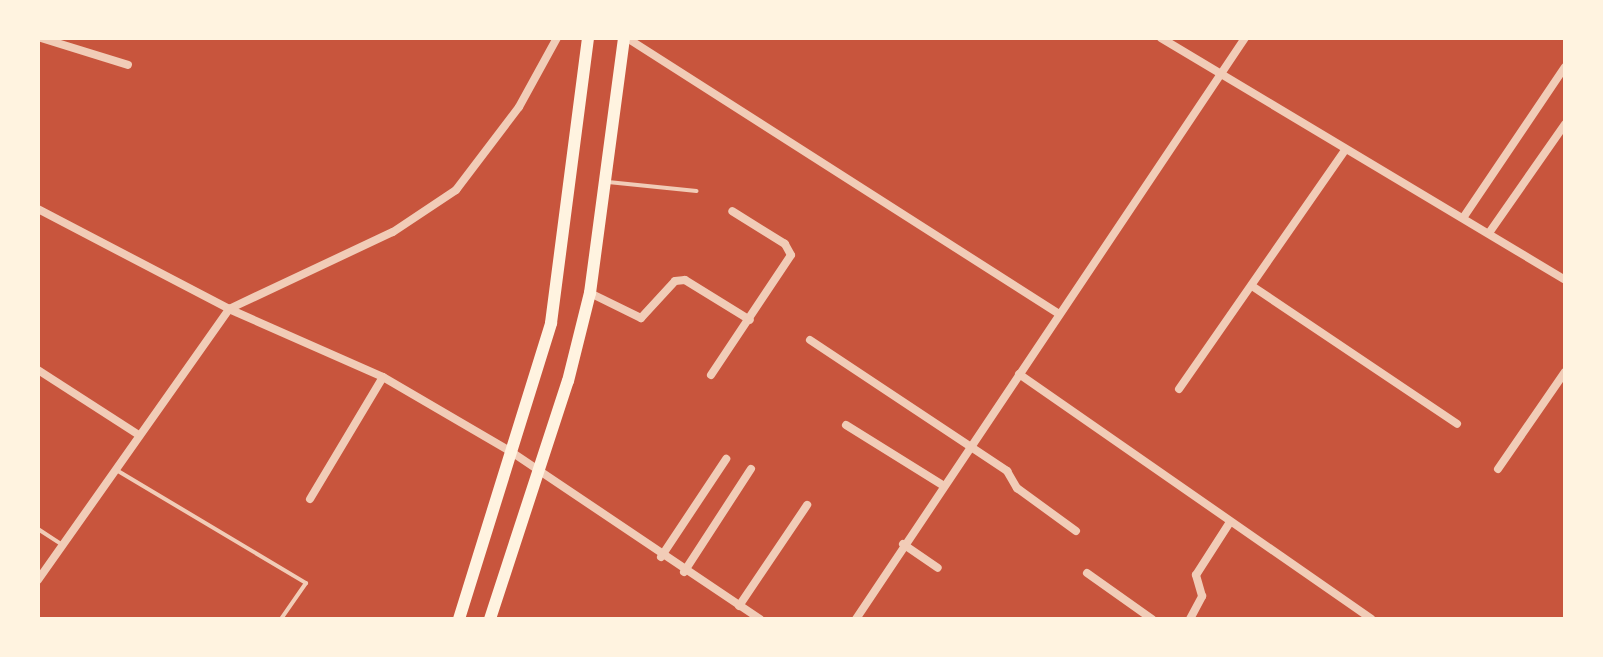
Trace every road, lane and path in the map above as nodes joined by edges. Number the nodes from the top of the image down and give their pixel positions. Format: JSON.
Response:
{"nodes":[{"id":1,"x":41,"y":38,"type":"edge"},
{"id":2,"x":557,"y":38,"type":"edge"},
{"id":3,"x":588,"y":38,"type":"edge"},
{"id":4,"x":626,"y":38,"type":"edge"},
{"id":5,"x":1161,"y":38,"type":"edge"},
{"id":6,"x":1245,"y":38,"type":"edge"},
{"id":7,"x":128,"y":65,"type":"dead end"},
{"id":8,"x":1565,"y":67,"type":"edge"},
{"id":9,"x":1222,"y":72,"type":"junction"},
{"id":10,"x":1565,"y":124,"type":"edge"},
{"id":11,"x":1346,"y":149,"type":"junction"},
{"id":12,"x":605,"y":182,"type":"junction"},
{"id":13,"x":697,"y":191,"type":"dead end"},
{"id":14,"x":38,"y":209,"type":"edge"},
{"id":15,"x":732,"y":211,"type":"dead end"},
{"id":16,"x":1463,"y":218,"type":"junction"},
{"id":17,"x":1489,"y":233,"type":"junction"},
{"id":18,"x":1564,"y":278,"type":"edge"},
{"id":19,"x":1252,"y":286,"type":"junction"},
{"id":20,"x":590,"y":293,"type":"junction"},
{"id":21,"x":229,"y":309,"type":"junction"},
{"id":22,"x":1059,"y":314,"type":"junction"},
{"id":23,"x":750,"y":320,"type":"junction"},
{"id":24,"x":810,"y":340,"type":"dead end"},
{"id":25,"x":38,"y":370,"type":"edge"},
{"id":26,"x":1565,"y":372,"type":"edge"},
{"id":27,"x":1019,"y":374,"type":"junction"},
{"id":28,"x":711,"y":375,"type":"dead end"},
{"id":29,"x":383,"y":377,"type":"junction"},
{"id":30,"x":1179,"y":389,"type":"dead end"},
{"id":31,"x":1457,"y":424,"type":"dead end"},
{"id":32,"x":846,"y":425,"type":"dead end"},
{"id":33,"x":139,"y":435,"type":"junction"},
{"id":34,"x":969,"y":448,"type":"junction"},
{"id":35,"x":513,"y":453,"type":"junction"},
{"id":36,"x":726,"y":459,"type":"dead end"},
{"id":37,"x":116,"y":469,"type":"junction"},
{"id":38,"x":536,"y":469,"type":"junction"},
{"id":39,"x":751,"y":469,"type":"dead end"},
{"id":40,"x":1498,"y":469,"type":"dead end"},
{"id":41,"x":944,"y":486,"type":"junction"},
{"id":42,"x":310,"y":499,"type":"dead end"},
{"id":43,"x":807,"y":505,"type":"dead end"},
{"id":44,"x":1230,"y":522,"type":"junction"},
{"id":45,"x":38,"y":529,"type":"edge"},
{"id":46,"x":1076,"y":531,"type":"dead end"},
{"id":47,"x":903,"y":544,"type":"junction"},
{"id":48,"x":64,"y":545,"type":"junction"},
{"id":49,"x":661,"y":557,"type":"junction"},
{"id":50,"x":938,"y":568,"type":"dead end"},
{"id":51,"x":684,"y":572,"type":"junction"},
{"id":52,"x":1087,"y":573,"type":"dead end"},
{"id":53,"x":38,"y":580,"type":"edge"},
{"id":54,"x":739,"y":606,"type":"junction"},
{"id":55,"x":281,"y":619,"type":"edge"},
{"id":56,"x":459,"y":619,"type":"edge"},
{"id":57,"x":490,"y":619,"type":"edge"},
{"id":58,"x":760,"y":619,"type":"edge"},
{"id":59,"x":856,"y":619,"type":"edge"},
{"id":60,"x":1152,"y":619,"type":"edge"},
{"id":61,"x":1190,"y":619,"type":"edge"},
{"id":62,"x":1371,"y":619,"type":"edge"}],
"edges":[{"from":1,"to":7,"type":"street"},
{"from":2,"to":21,"type":"street"},
{"from":3,"to":35,"type":"main road"},
{"from":4,"to":12,"type":"main road"},
{"from":4,"to":22,"type":"street"},
{"from":5,"to":9,"type":"street"},
{"from":6,"to":9,"type":"street"},
{"from":8,"to":16,"type":"street"},
{"from":9,"to":11,"type":"street"},
{"from":9,"to":22,"type":"street"},
{"from":10,"to":17,"type":"street"},
{"from":11,"to":16,"type":"street"},
{"from":11,"to":19,"type":"street"},
{"from":12,"to":13,"type":"lane"},
{"from":12,"to":20,"type":"main road"},
{"from":14,"to":21,"type":"street"},
{"from":15,"to":23,"type":"street"},
{"from":16,"to":17,"type":"street"},
{"from":17,"to":18,"type":"street"},
{"from":19,"to":30,"type":"street"},
{"from":19,"to":31,"type":"street"},
{"from":20,"to":23,"type":"street"},
{"from":20,"to":38,"type":"main road"},
{"from":21,"to":29,"type":"street"},
{"from":21,"to":33,"type":"street"},
{"from":22,"to":27,"type":"street"},
{"from":23,"to":28,"type":"street"},
{"from":24,"to":34,"type":"street"},
{"from":25,"to":33,"type":"street"},
{"from":26,"to":40,"type":"street"},
{"from":27,"to":34,"type":"street"},
{"from":27,"to":44,"type":"street"},
{"from":29,"to":35,"type":"street"},
{"from":29,"to":42,"type":"street"},
{"from":32,"to":41,"type":"street"},
{"from":33,"to":37,"type":"street"},
{"from":34,"to":41,"type":"street"},
{"from":34,"to":46,"type":"street"},
{"from":35,"to":38,"type":"street"},
{"from":35,"to":56,"type":"main road"},
{"from":36,"to":49,"type":"street"},
{"from":37,"to":48,"type":"street"},
{"from":37,"to":55,"type":"lane"},
{"from":38,"to":49,"type":"street"},
{"from":38,"to":57,"type":"main road"},
{"from":39,"to":51,"type":"street"},
{"from":41,"to":47,"type":"street"},
{"from":43,"to":54,"type":"street"},
{"from":44,"to":61,"type":"street"},
{"from":44,"to":62,"type":"street"},
{"from":45,"to":48,"type":"lane"},
{"from":47,"to":50,"type":"street"},
{"from":47,"to":59,"type":"street"},
{"from":48,"to":53,"type":"street"},
{"from":49,"to":51,"type":"street"},
{"from":51,"to":54,"type":"street"},
{"from":52,"to":60,"type":"street"},
{"from":54,"to":58,"type":"street"}]}
